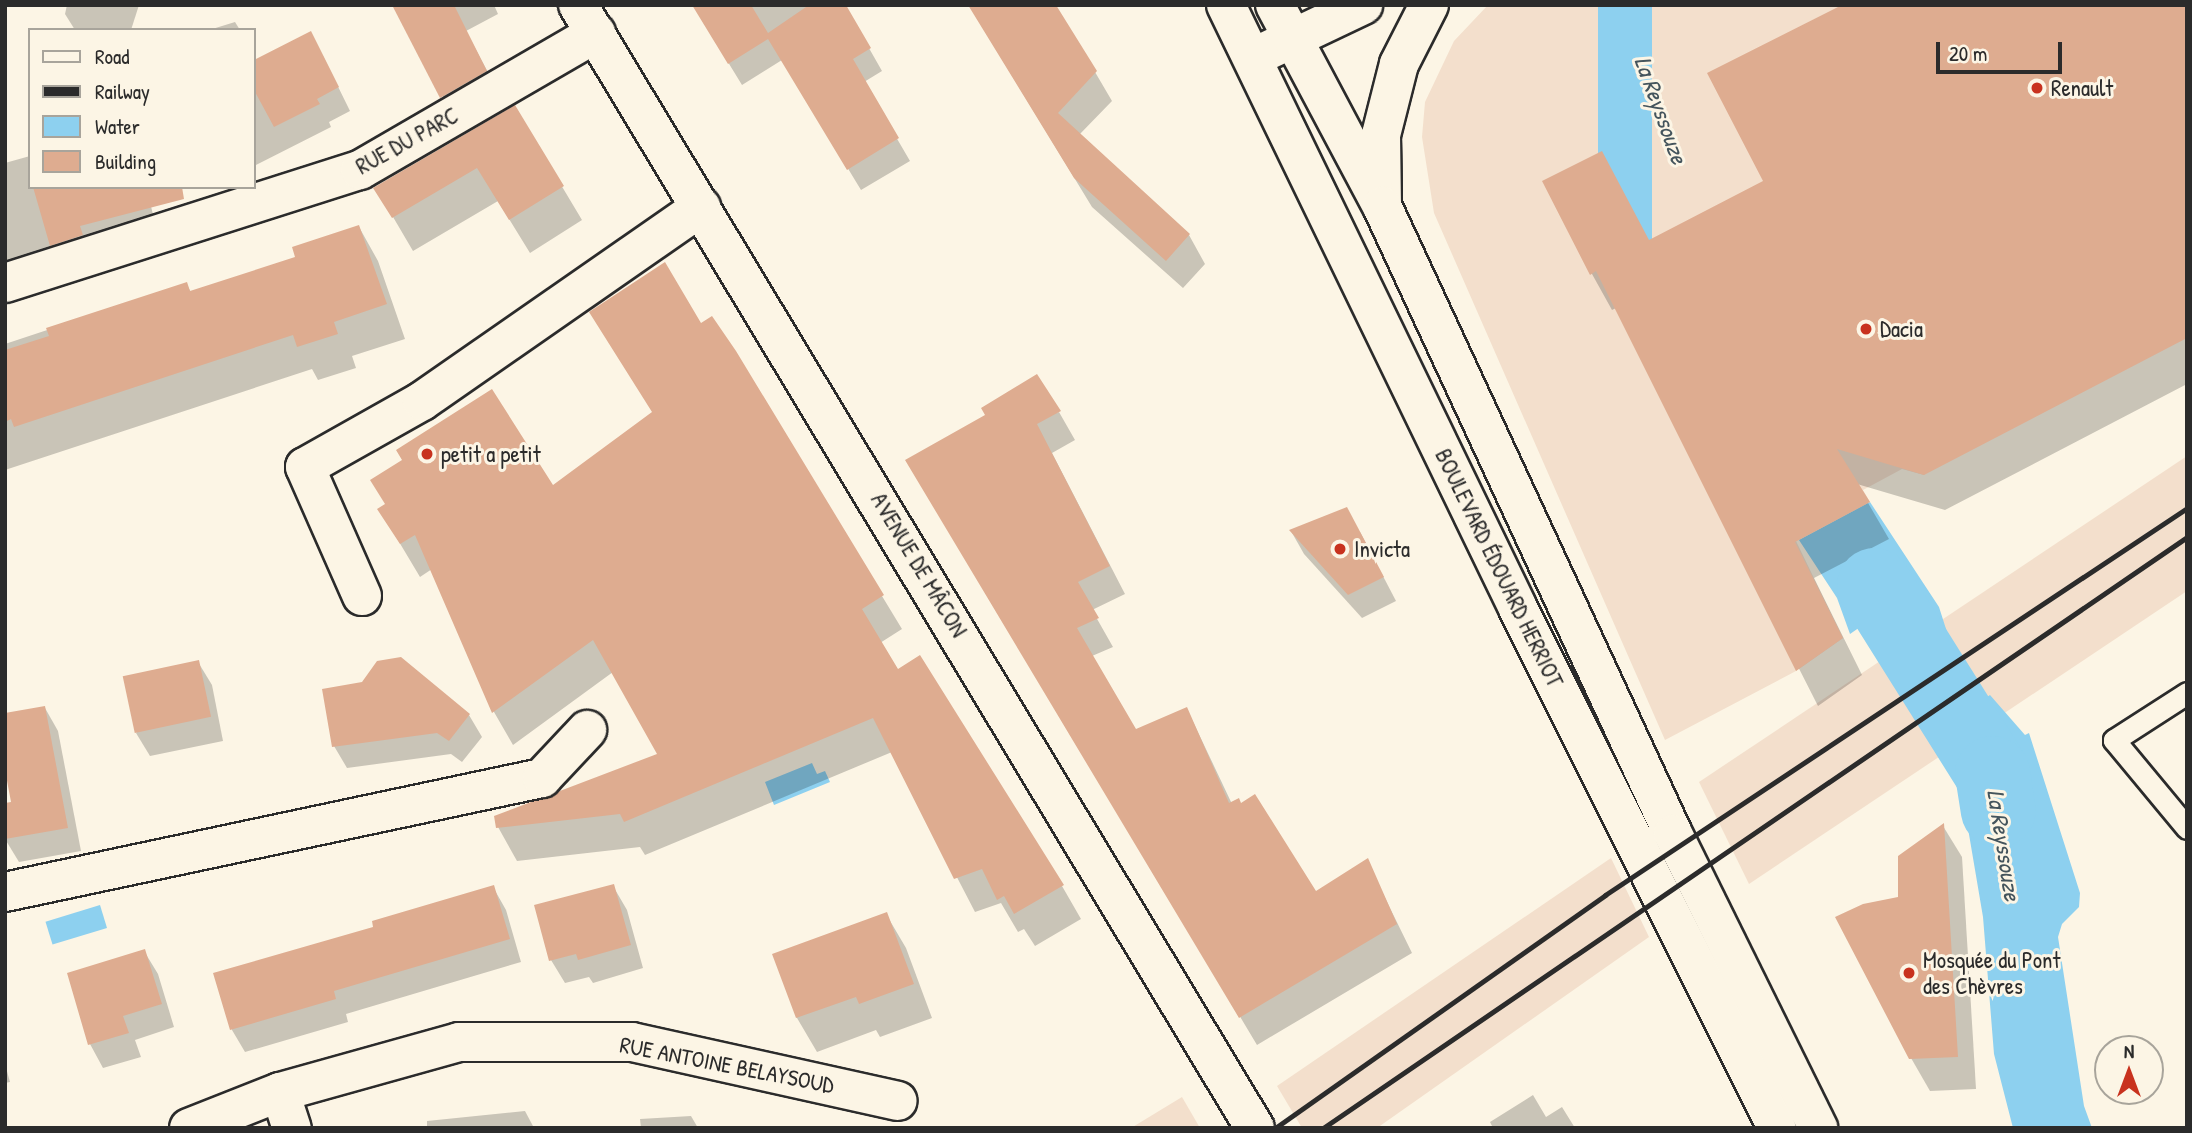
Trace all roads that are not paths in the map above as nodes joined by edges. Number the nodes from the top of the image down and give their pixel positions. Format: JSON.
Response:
{"nodes":[{"id":1,"x":1226,"y":5,"type":"edge"},
{"id":2,"x":1275,"y":5,"type":"edge"},
{"id":3,"x":1363,"y":5,"type":"edge"},
{"id":4,"x":1429,"y":5,"type":"edge"},
{"id":5,"x":587,"y":19,"type":"edge"},
{"id":6,"x":1295,"y":38,"type":"junction"},
{"id":7,"x":1254,"y":57,"type":"junction"},
{"id":8,"x":1382,"y":206,"type":"junction"},
{"id":9,"x":701,"y":207,"type":"junction"},
{"id":10,"x":5,"y":283,"type":"edge"},
{"id":11,"x":362,"y":596,"type":"dead end"},
{"id":12,"x":2187,"y":693,"type":"edge"},
{"id":13,"x":587,"y":730,"type":"dead end"},
{"id":14,"x":2187,"y":828,"type":"edge"},
{"id":15,"x":5,"y":892,"type":"edge"},
{"id":16,"x":280,"y":1092,"type":"junction"},
{"id":17,"x":898,"y":1101,"type":"dead end"},
{"id":18,"x":189,"y":1128,"type":"edge"},
{"id":19,"x":292,"y":1128,"type":"edge"},
{"id":20,"x":1255,"y":1128,"type":"edge"},
{"id":21,"x":1777,"y":1128,"type":"edge"},
{"id":22,"x":1818,"y":1128,"type":"edge"}],
"edges":[{"from":1,"to":7,"type":"main road","name":"BOULEVARD ÉDOUARD HERRIOT"},
{"from":2,"to":6,"type":"main road","name":"BOULEVARD ÉDOUARD HERRIOT"},
{"from":3,"to":6,"type":"main road"},
{"from":4,"to":8,"type":"main road"},
{"from":5,"to":9,"type":"main road","name":"AVENUE DE MÂCON"},
{"from":5,"to":10,"type":"main road","name":"RUE DU PARC"},
{"from":6,"to":7,"type":"main road"},
{"from":6,"to":8,"type":"main road","name":"BOULEVARD ÉDOUARD HERRIOT"},
{"from":7,"to":21,"type":"main road","name":"BOULEVARD ÉDOUARD HERRIOT"},
{"from":8,"to":22,"type":"main road","name":"BOULEVARD ÉDOUARD HERRIOT"},
{"from":9,"to":11,"type":"main road"},
{"from":9,"to":20,"type":"main road","name":"AVENUE DE MÂCON"},
{"from":12,"to":14,"type":"lane"},
{"from":13,"to":15,"type":"main road"},
{"from":16,"to":17,"type":"main road","name":"RUE ANTOINE BELAYSOUD"},
{"from":16,"to":18,"type":"main road","name":"RUE ANTOINE BELAYSOUD"},
{"from":16,"to":19,"type":"main road"}]}
